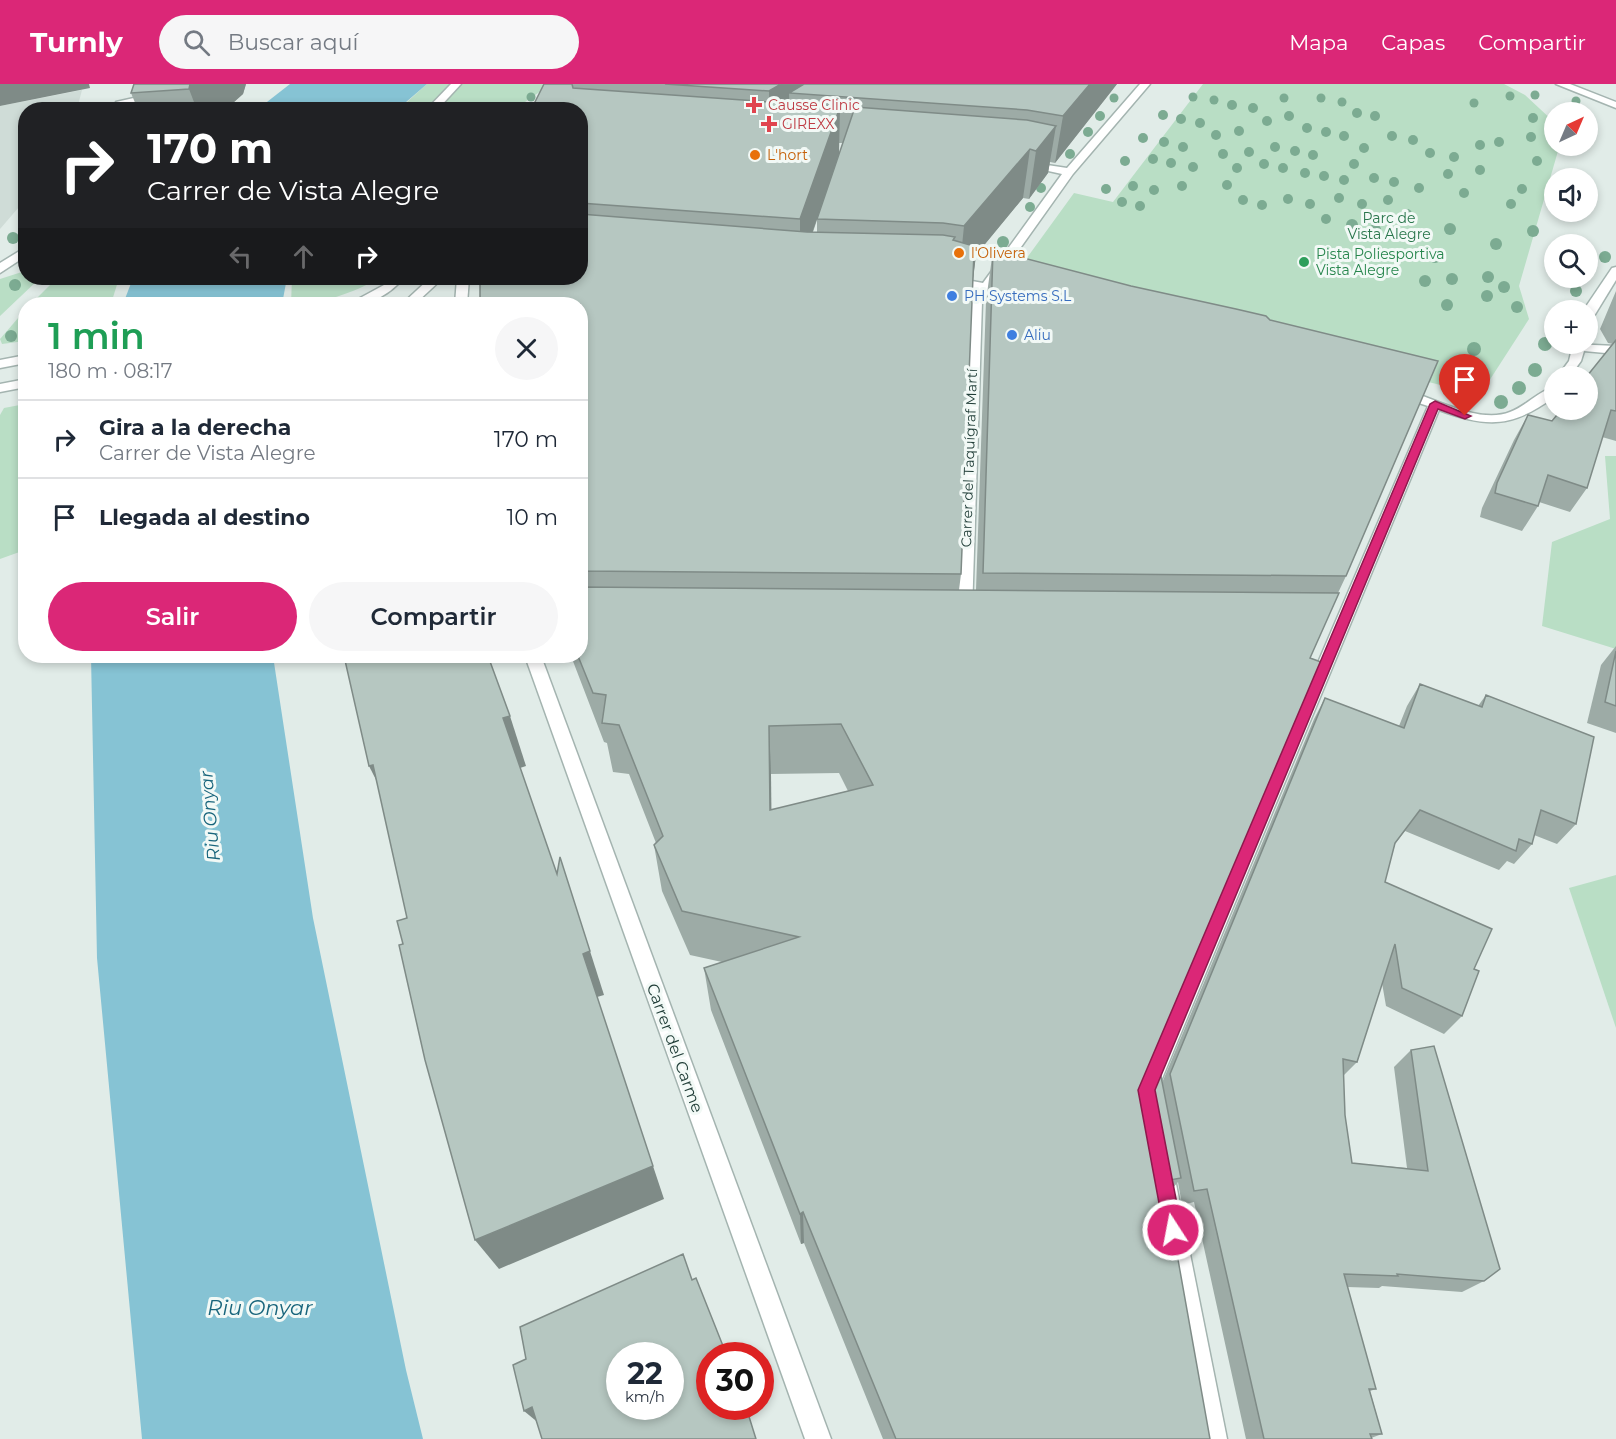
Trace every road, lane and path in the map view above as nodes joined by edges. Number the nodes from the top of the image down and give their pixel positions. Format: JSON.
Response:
{"nodes":[{"id":1,"x":456,"y":84,"type":"edge"},
{"id":2,"x":1126,"y":84,"type":"edge"},
{"id":3,"x":1561,"y":84,"type":"edge"},
{"id":4,"x":1143,"y":86,"type":"edge"},
{"id":5,"x":124,"y":89,"type":"dead end"},
{"id":6,"x":169,"y":94,"type":"dead end"},
{"id":7,"x":121,"y":102,"type":"edge"},
{"id":8,"x":136,"y":102,"type":"edge"},
{"id":9,"x":439,"y":102,"type":"edge"},
{"id":10,"x":1616,"y":105,"type":"edge"},
{"id":11,"x":1008,"y":161,"type":"edge"},
{"id":12,"x":1069,"y":172,"type":"junction"},
{"id":13,"x":18,"y":256,"type":"edge"},
{"id":14,"x":0,"y":269,"type":"edge"},
{"id":15,"x":1616,"y":271,"type":"edge"},
{"id":16,"x":938,"y":279,"type":"edge"},
{"id":17,"x":391,"y":285,"type":"edge"},
{"id":18,"x":986,"y":287,"type":"junction"},
{"id":19,"x":1021,"y":294,"type":"edge"},
{"id":20,"x":369,"y":297,"type":"edge"},
{"id":21,"x":1596,"y":300,"type":"edge"},
{"id":22,"x":1598,"y":348,"type":"edge"},
{"id":23,"x":1616,"y":350,"type":"edge"},
{"id":24,"x":18,"y":361,"type":"edge"},
{"id":25,"x":0,"y":364,"type":"edge"},
{"id":26,"x":18,"y":385,"type":"edge"},
{"id":27,"x":0,"y":388,"type":"edge"},
{"id":28,"x":1392,"y":390,"type":"edge"},
{"id":29,"x":1544,"y":398,"type":"edge"},
{"id":30,"x":1435,"y":404,"type":"junction"},
{"id":31,"x":964,"y":624,"type":"edge"},
{"id":32,"x":1318,"y":636,"type":"edge"},
{"id":33,"x":1338,"y":636,"type":"junction"},
{"id":34,"x":536,"y":663,"type":"edge"},
{"id":35,"x":1148,"y":1102,"type":"edge"},
{"id":36,"x":1160,"y":1160,"type":"edge"},
{"id":37,"x":818,"y":1439,"type":"edge"},
{"id":38,"x":1214,"y":1439,"type":"edge"}],
"edges":[{"from":1,"to":9,"type":"street"},
{"from":2,"to":4,"type":"street"},
{"from":3,"to":10,"type":"street"},
{"from":4,"to":12,"type":"street","name":"Carrer del Taquígraf Martí"},
{"from":5,"to":7,"type":"street"},
{"from":6,"to":8,"type":"street"},
{"from":11,"to":12,"type":"street"},
{"from":12,"to":18,"type":"street","name":"Carrer del Taquígraf Martí"},
{"from":13,"to":14,"type":"street"},
{"from":15,"to":21,"type":"street"},
{"from":16,"to":18,"type":"street"},
{"from":17,"to":20,"type":"street"},
{"from":18,"to":19,"type":"street"},
{"from":18,"to":31,"type":"street","name":"Carrer del Taquígraf Martí"},
{"from":22,"to":23,"type":"street"},
{"from":24,"to":25,"type":"street"},
{"from":26,"to":27,"type":"street"},
{"from":28,"to":30,"type":"street"},
{"from":29,"to":30,"type":"street"},
{"from":30,"to":33,"type":"street"},
{"from":32,"to":33,"type":"street"},
{"from":33,"to":35,"type":"street"},
{"from":34,"to":37,"type":"street","name":"Carrer del Carme"},
{"from":36,"to":38,"type":"street"}]}
